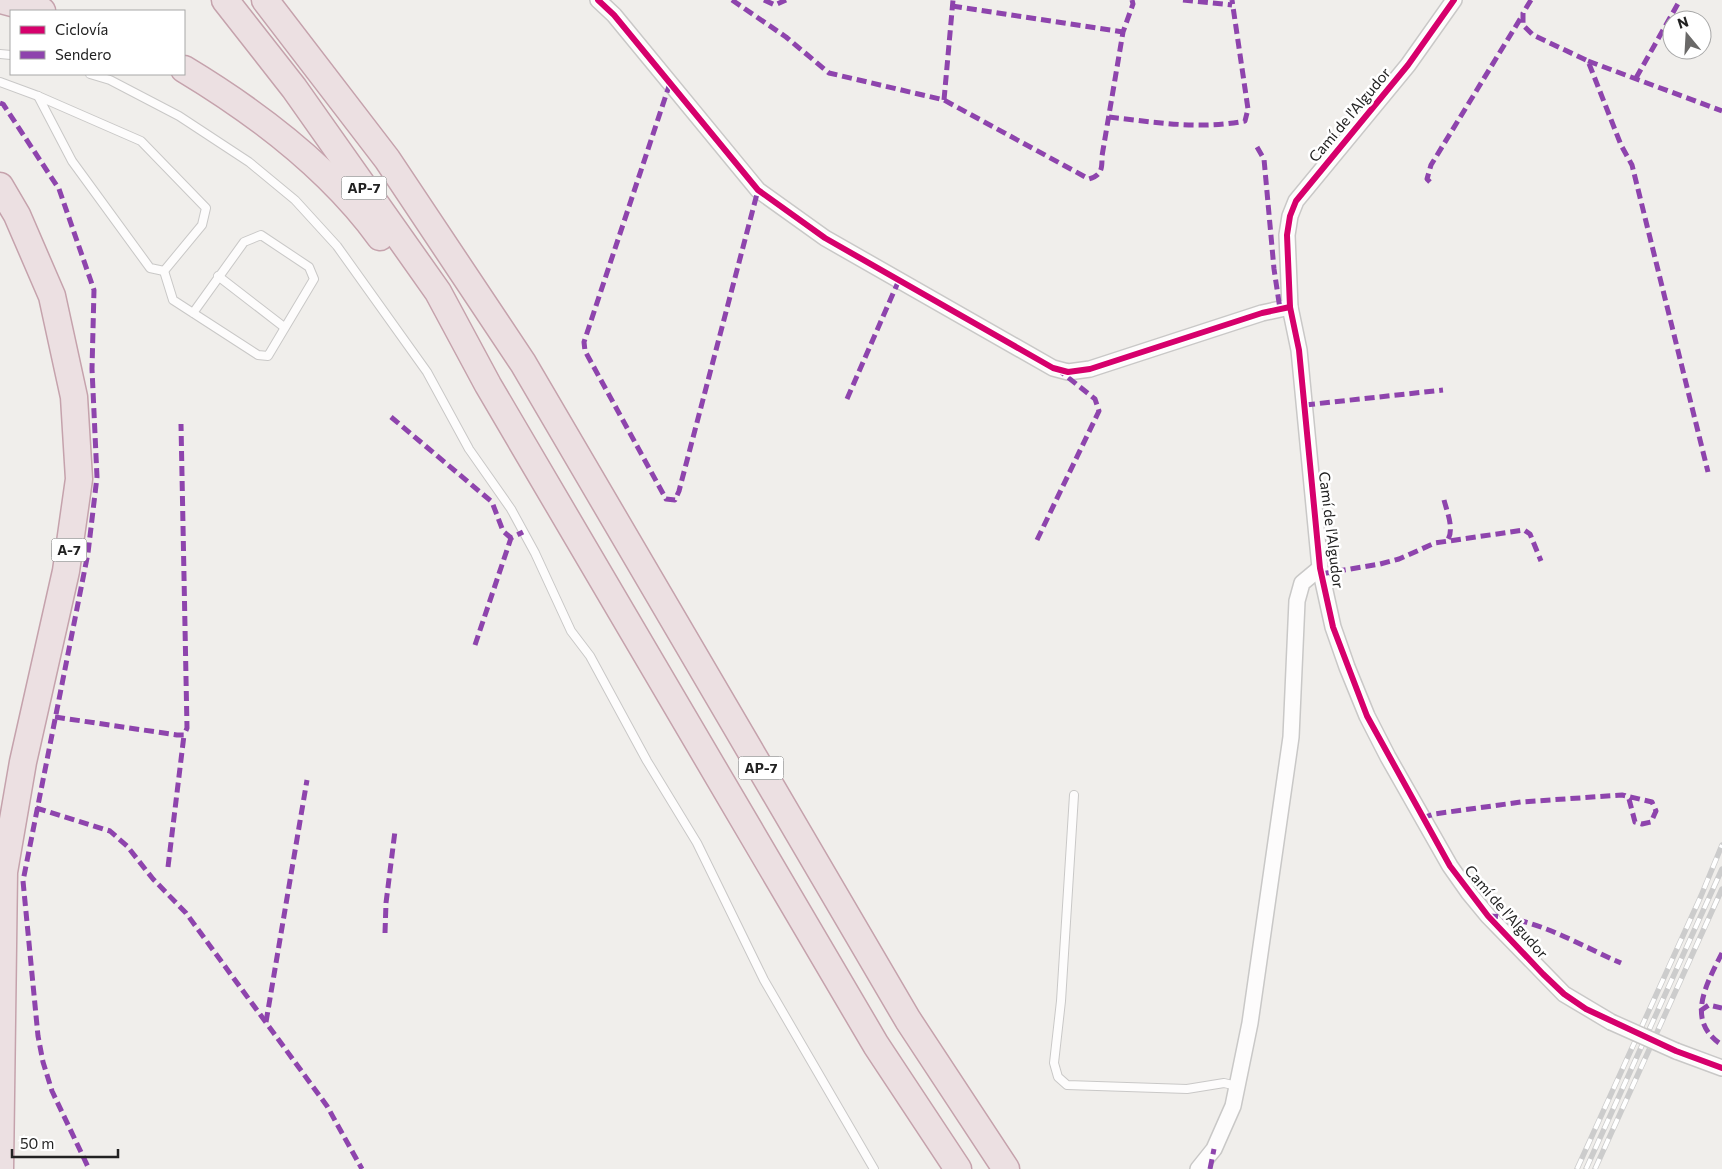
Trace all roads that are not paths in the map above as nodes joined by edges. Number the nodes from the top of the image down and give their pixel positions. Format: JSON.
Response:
{"nodes":[{"id":1,"x":1,"y":0,"type":"edge"},
{"id":2,"x":225,"y":0,"type":"edge"},
{"id":3,"x":265,"y":0,"type":"edge"},
{"id":4,"x":598,"y":0,"type":"edge"},
{"id":5,"x":1454,"y":0,"type":"edge"},
{"id":6,"x":38,"y":10,"type":"edge"},
{"id":7,"x":185,"y":70,"type":"edge"},
{"id":8,"x":93,"y":75,"type":"edge"},
{"id":9,"x":0,"y":82,"type":"edge"},
{"id":10,"x":38,"y":96,"type":"junction"},
{"id":11,"x":0,"y":186,"type":"edge"},
{"id":12,"x":164,"y":271,"type":"junction"},
{"id":13,"x":218,"y":276,"type":"junction"},
{"id":14,"x":1290,"y":307,"type":"junction"},
{"id":15,"x":193,"y":313,"type":"junction"},
{"id":16,"x":284,"y":327,"type":"junction"},
{"id":17,"x":488,"y":385,"type":"junction"},
{"id":18,"x":1320,"y":568,"type":"junction"},
{"id":19,"x":1074,"y":795,"type":"dead end"},
{"id":20,"x":1722,"y":1068,"type":"edge"},
{"id":21,"x":1237,"y":1086,"type":"junction"},
{"id":22,"x":0,"y":1169,"type":"edge"},
{"id":23,"x":874,"y":1169,"type":"edge"},
{"id":24,"x":958,"y":1169,"type":"edge"},
{"id":25,"x":1006,"y":1169,"type":"edge"},
{"id":26,"x":1198,"y":1169,"type":"edge"}],
"edges":[{"from":1,"to":6,"type":"highway"},
{"from":2,"to":17,"type":"highway","number":"AP-7"},
{"from":3,"to":25,"type":"highway","number":"AP-7"},
{"from":4,"to":14,"type":"street"},
{"from":5,"to":14,"type":"street","name":"Camí de l'Algudor"},
{"from":7,"to":17,"type":"highway"},
{"from":8,"to":23,"type":"lane"},
{"from":9,"to":10,"type":"lane"},
{"from":10,"to":12,"type":"lane"},
{"from":10,"to":12,"type":"lane"},
{"from":11,"to":22,"type":"highway","number":"A-7"},
{"from":12,"to":15,"type":"lane"},
{"from":13,"to":15,"type":"lane"},
{"from":13,"to":16,"type":"lane"},
{"from":13,"to":16,"type":"lane"},
{"from":14,"to":18,"type":"street","name":"Camí de l'Algudor"},
{"from":15,"to":16,"type":"lane"},
{"from":17,"to":24,"type":"highway","number":"AP-7"},
{"from":18,"to":20,"type":"street","name":"Camí de l'Algudor","bridge":true},
{"from":18,"to":21,"type":"street"},
{"from":19,"to":21,"type":"lane"},
{"from":21,"to":26,"type":"street"}]}
